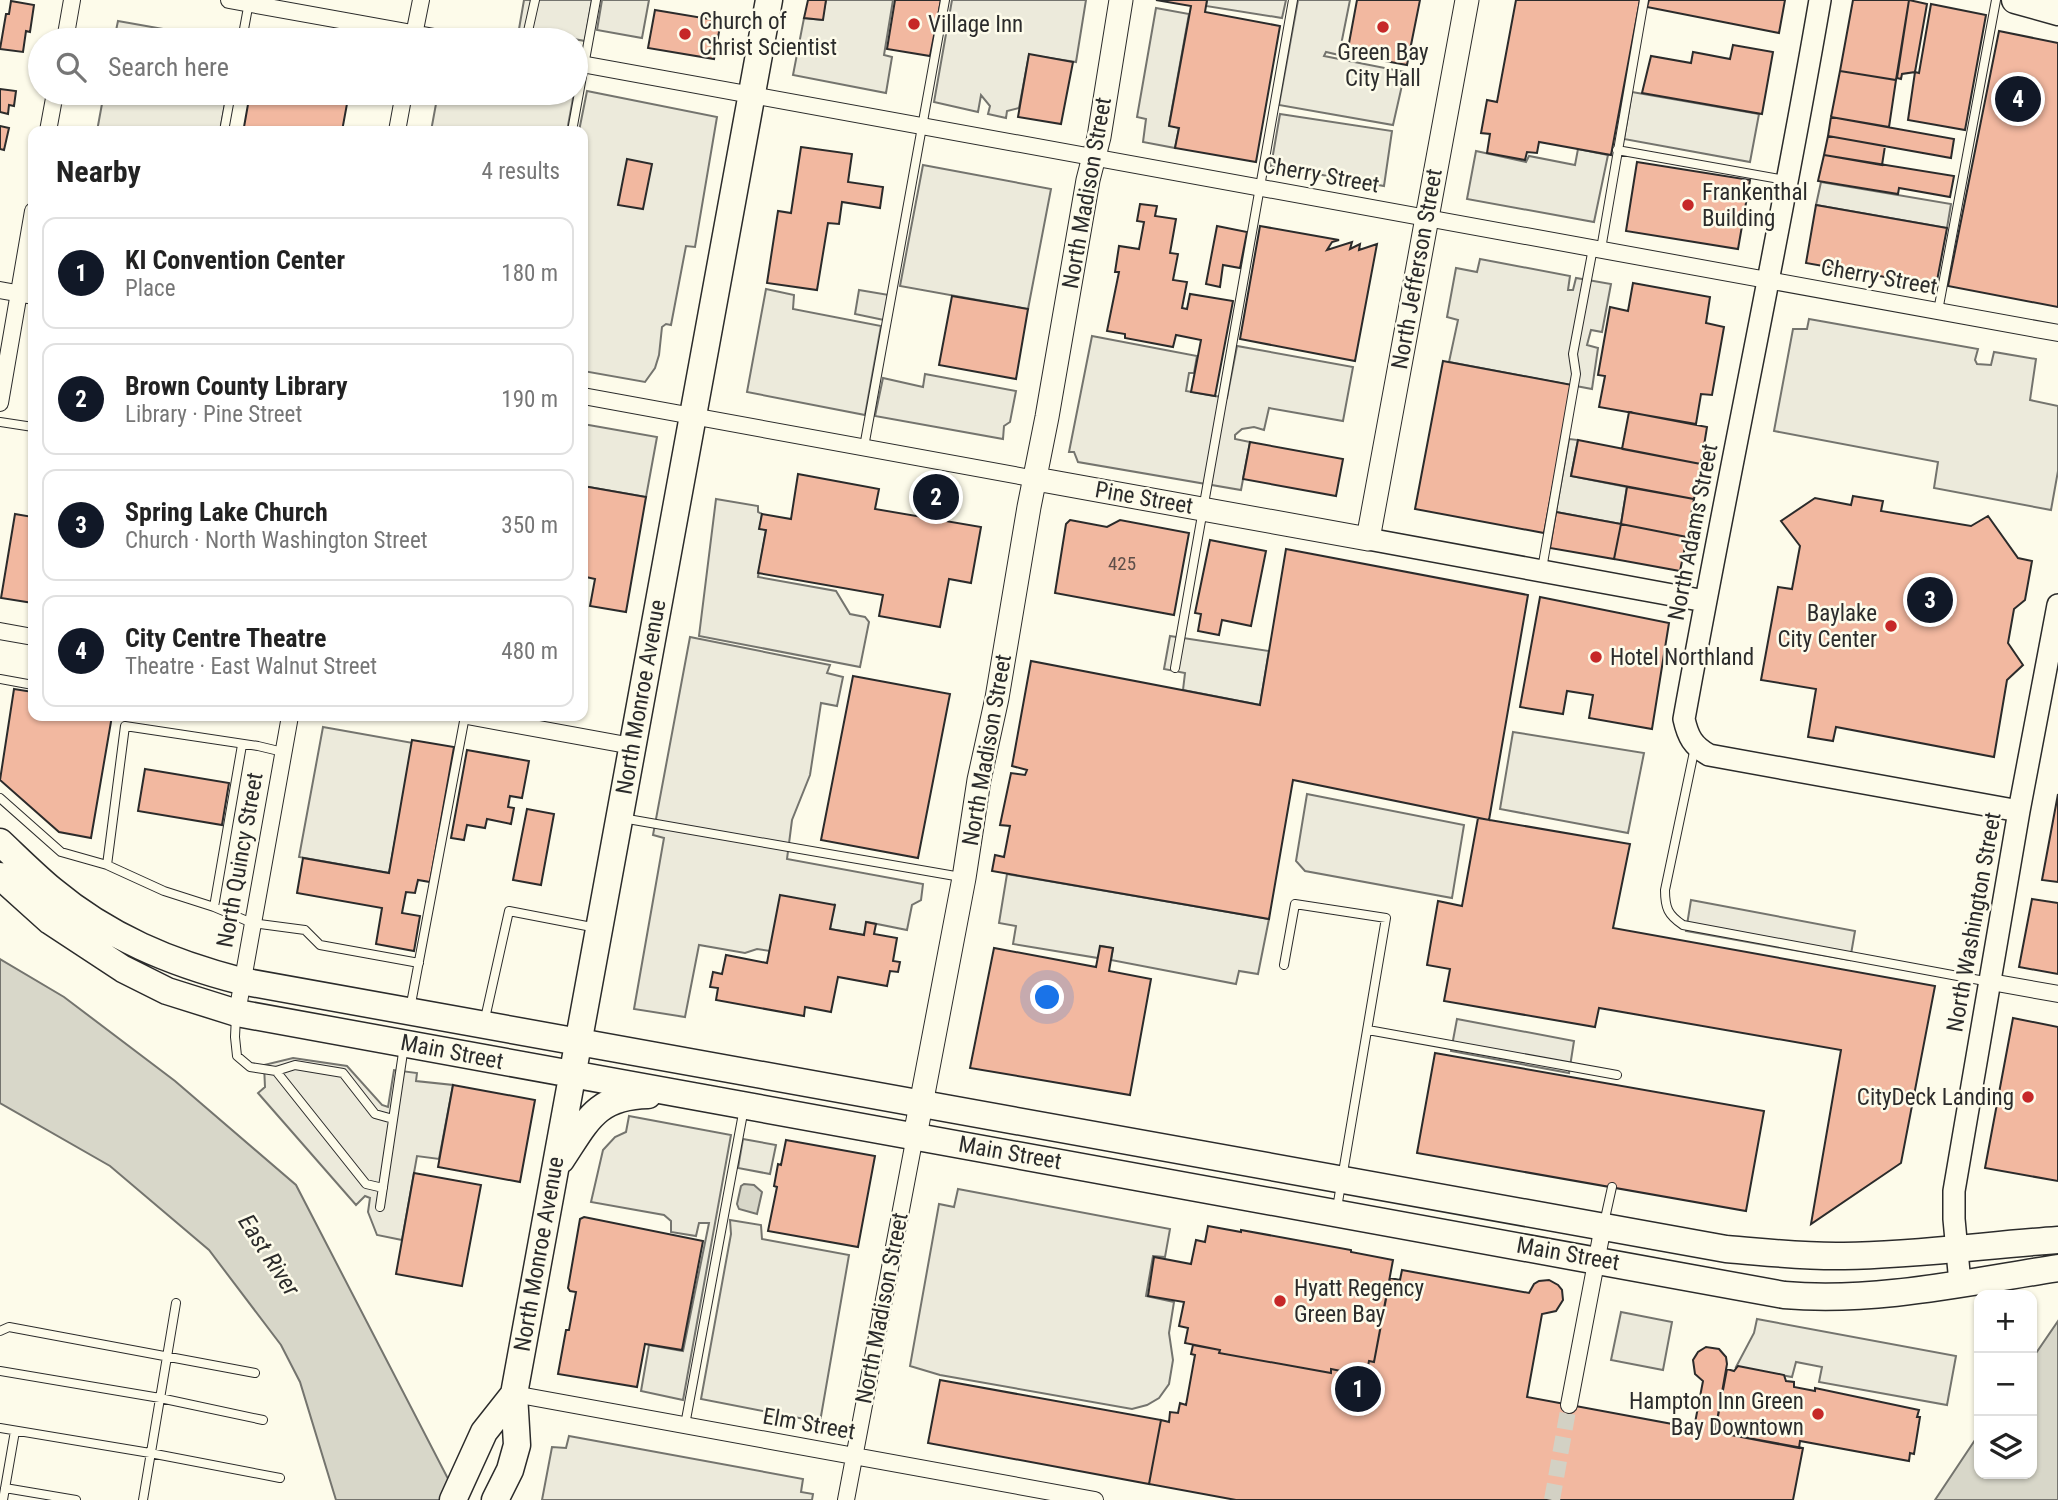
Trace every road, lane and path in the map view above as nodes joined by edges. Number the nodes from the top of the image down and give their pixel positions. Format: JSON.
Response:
{"nodes":[{"id":1,"x":72,"y":0,"type":"edge"},
{"id":2,"x":229,"y":0,"type":"edge"},
{"id":3,"x":421,"y":0,"type":"edge"},
{"id":4,"x":535,"y":0,"type":"edge"},
{"id":5,"x":596,"y":0,"type":"edge"},
{"id":6,"x":769,"y":0,"type":"edge"},
{"id":7,"x":945,"y":0,"type":"edge"},
{"id":8,"x":1122,"y":0,"type":"edge"},
{"id":9,"x":1293,"y":0,"type":"edge"},
{"id":10,"x":1467,"y":0,"type":"edge"},
{"id":11,"x":1644,"y":0,"type":"edge"},
{"id":12,"x":1820,"y":0,"type":"edge"},
{"id":13,"x":1996,"y":0,"type":"edge"},
{"id":14,"x":2015,"y":0,"type":"edge"},
{"id":15,"x":249,"y":2,"type":"edge"},
{"id":16,"x":2058,"y":12,"type":"edge"},
{"id":17,"x":67,"y":28,"type":"edge"},
{"id":18,"x":244,"y":28,"type":"edge"},
{"id":19,"x":372,"y":28,"type":"edge"},
{"id":20,"x":416,"y":28,"type":"edge"},
{"id":21,"x":529,"y":28,"type":"edge"},
{"id":22,"x":588,"y":32,"type":"edge"},
{"id":23,"x":588,"y":65,"type":"edge"},
{"id":24,"x":752,"y":95,"type":"junction"},
{"id":25,"x":53,"y":105,"type":"edge"},
{"id":26,"x":229,"y":105,"type":"edge"},
{"id":27,"x":402,"y":105,"type":"edge"},
{"id":28,"x":575,"y":105,"type":"edge"},
{"id":29,"x":49,"y":126,"type":"edge"},
{"id":30,"x":225,"y":126,"type":"edge"},
{"id":31,"x":398,"y":126,"type":"edge"},
{"id":32,"x":573,"y":126,"type":"edge"},
{"id":33,"x":921,"y":126,"type":"junction"},
{"id":34,"x":1617,"y":150,"type":"junction"},
{"id":35,"x":1094,"y":158,"type":"junction"},
{"id":36,"x":1788,"y":181,"type":"junction"},
{"id":37,"x":1260,"y":187,"type":"junction"},
{"id":38,"x":1427,"y":217,"type":"junction"},
{"id":39,"x":1597,"y":249,"type":"junction"},
{"id":40,"x":28,"y":271,"type":"edge"},
{"id":41,"x":1769,"y":280,"type":"junction"},
{"id":42,"x":0,"y":290,"type":"edge"},
{"id":43,"x":26,"y":295,"type":"edge"},
{"id":44,"x":1938,"y":311,"type":"junction"},
{"id":45,"x":2058,"y":333,"type":"edge"},
{"id":46,"x":588,"y":397,"type":"edge"},
{"id":47,"x":0,"y":403,"type":"edge"},
{"id":48,"x":693,"y":416,"type":"junction"},
{"id":49,"x":0,"y":422,"type":"edge"},
{"id":50,"x":28,"y":426,"type":"edge"},
{"id":51,"x":864,"y":447,"type":"junction"},
{"id":52,"x":1036,"y":479,"type":"junction"},
{"id":53,"x":1203,"y":509,"type":"junction"},
{"id":54,"x":1368,"y":539,"type":"junction"},
{"id":55,"x":1542,"y":572,"type":"junction"},
{"id":56,"x":1705,"y":601,"type":"junction"},
{"id":57,"x":2058,"y":605,"type":"edge"},
{"id":58,"x":0,"y":631,"type":"edge"},
{"id":59,"x":28,"y":636,"type":"edge"},
{"id":60,"x":2052,"y":665,"type":"edge"},
{"id":61,"x":1175,"y":668,"type":"dead end"},
{"id":62,"x":0,"y":679,"type":"edge"},
{"id":63,"x":28,"y":684,"type":"edge"},
{"id":64,"x":126,"y":721,"type":"edge"},
{"id":65,"x":289,"y":721,"type":"edge"},
{"id":66,"x":465,"y":721,"type":"edge"},
{"id":67,"x":494,"y":721,"type":"edge"},
{"id":68,"x":125,"y":726,"type":"junction"},
{"id":69,"x":242,"y":745,"type":"junction"},
{"id":70,"x":632,"y":746,"type":"junction"},
{"id":71,"x":1695,"y":747,"type":"junction"},
{"id":72,"x":283,"y":752,"type":"junction"},
{"id":73,"x":0,"y":798,"type":"edge"},
{"id":74,"x":2019,"y":811,"type":"junction"},
{"id":75,"x":620,"y":817,"type":"junction"},
{"id":76,"x":0,"y":842,"type":"edge"},
{"id":77,"x":107,"y":865,"type":"junction"},
{"id":78,"x":0,"y":876,"type":"edge"},
{"id":79,"x":964,"y":878,"type":"junction"},
{"id":80,"x":214,"y":907,"type":"junction"},
{"id":81,"x":252,"y":923,"type":"junction"},
{"id":82,"x":599,"y":928,"type":"junction"},
{"id":83,"x":419,"y":963,"type":"junction"},
{"id":84,"x":1284,"y":965,"type":"dead end"},
{"id":85,"x":241,"y":981,"type":"junction"},
{"id":86,"x":1991,"y":982,"type":"junction"},
{"id":87,"x":2058,"y":994,"type":"edge"},
{"id":88,"x":410,"y":1012,"type":"junction"},
{"id":89,"x":237,"y":1013,"type":"junction"},
{"id":90,"x":484,"y":1026,"type":"junction"},
{"id":91,"x":1368,"y":1030,"type":"junction"},
{"id":92,"x":578,"y":1042,"type":"junction"},
{"id":93,"x":405,"y":1043,"type":"junction"},
{"id":94,"x":276,"y":1071,"type":"junction"},
{"id":95,"x":572,"y":1074,"type":"junction"},
{"id":96,"x":1617,"y":1075,"type":"dead end"},
{"id":97,"x":674,"y":1094,"type":"junction"},
{"id":98,"x":922,"y":1103,"type":"junction"},
{"id":99,"x":744,"y":1107,"type":"junction"},
{"id":100,"x":393,"y":1119,"type":"junction"},
{"id":101,"x":915,"y":1136,"type":"junction"},
{"id":102,"x":555,"y":1170,"type":"junction"},
{"id":103,"x":1341,"y":1178,"type":"junction"},
{"id":104,"x":1612,"y":1187,"type":"dead end"},
{"id":105,"x":383,"y":1188,"type":"junction"},
{"id":106,"x":380,"y":1207,"type":"dead end"},
{"id":107,"x":1336,"y":1212,"type":"junction"},
{"id":108,"x":1603,"y":1226,"type":"junction"},
{"id":109,"x":2058,"y":1240,"type":"edge"},
{"id":110,"x":1956,"y":1248,"type":"junction"},
{"id":111,"x":1596,"y":1260,"type":"junction"},
{"id":112,"x":2051,"y":1269,"type":"edge"},
{"id":113,"x":1960,"y":1283,"type":"junction"},
{"id":114,"x":176,"y":1303,"type":"dead end"},
{"id":115,"x":0,"y":1331,"type":"edge"},
{"id":116,"x":167,"y":1355,"type":"junction"},
{"id":117,"x":0,"y":1371,"type":"edge"},
{"id":118,"x":255,"y":1373,"type":"dead end"},
{"id":119,"x":514,"y":1394,"type":"junction"},
{"id":120,"x":160,"y":1398,"type":"junction"},
{"id":121,"x":1569,"y":1405,"type":"tunnel mouth"},
{"id":122,"x":263,"y":1420,"type":"dead end"},
{"id":123,"x":685,"y":1425,"type":"junction"},
{"id":124,"x":0,"y":1428,"type":"edge"},
{"id":125,"x":15,"y":1431,"type":"junction"},
{"id":126,"x":150,"y":1453,"type":"junction"},
{"id":127,"x":854,"y":1456,"type":"junction"},
{"id":128,"x":280,"y":1478,"type":"dead end"},
{"id":129,"x":5,"y":1488,"type":"junction"},
{"id":130,"x":457,"y":1494,"type":"edge"},
{"id":131,"x":3,"y":1500,"type":"edge"},
{"id":132,"x":76,"y":1500,"type":"edge"},
{"id":133,"x":143,"y":1500,"type":"edge"},
{"id":134,"x":495,"y":1500,"type":"edge"},
{"id":135,"x":846,"y":1500,"type":"edge"},
{"id":136,"x":1095,"y":1500,"type":"edge"}],
"edges":[{"from":1,"to":17,"type":"street"},
{"from":2,"to":15,"type":"street"},
{"from":3,"to":20,"type":"street"},
{"from":4,"to":21,"type":"lane"},
{"from":5,"to":22,"type":"lane"},
{"from":6,"to":24,"type":"main road","name":"North Monroe Avenue"},
{"from":7,"to":33,"type":"lane"},
{"from":8,"to":35,"type":"main road","name":"North Madison Street"},
{"from":9,"to":37,"type":"lane"},
{"from":10,"to":38,"type":"main road","name":"North Jefferson Street"},
{"from":11,"to":34,"type":"lane"},
{"from":12,"to":36,"type":"street","name":"North Adams Street"},
{"from":13,"to":44,"type":"lane"},
{"from":14,"to":16,"type":"main road"},
{"from":15,"to":18,"type":"lane"},
{"from":15,"to":19,"type":"street"},
{"from":23,"to":24,"type":"street","name":"Cherry Street"},
{"from":24,"to":33,"type":"street","name":"Cherry Street"},
{"from":24,"to":48,"type":"main road","name":"North Monroe Avenue"},
{"from":25,"to":29,"type":"street"},
{"from":26,"to":30,"type":"lane"},
{"from":27,"to":31,"type":"street"},
{"from":28,"to":32,"type":"lane"},
{"from":33,"to":35,"type":"street","name":"Cherry Street"},
{"from":33,"to":51,"type":"lane"},
{"from":34,"to":36,"type":"lane"},
{"from":34,"to":39,"type":"lane"},
{"from":35,"to":37,"type":"street","name":"Cherry Street"},
{"from":35,"to":52,"type":"main road","name":"North Madison Street"},
{"from":36,"to":41,"type":"street","name":"North Adams Street"},
{"from":37,"to":38,"type":"street","name":"Cherry Street"},
{"from":37,"to":53,"type":"lane"},
{"from":38,"to":39,"type":"street","name":"Cherry Street"},
{"from":38,"to":54,"type":"main road","name":"North Jefferson Street"},
{"from":39,"to":41,"type":"street","name":"Cherry Street"},
{"from":39,"to":55,"type":"lane"},
{"from":40,"to":43,"type":"street"},
{"from":41,"to":44,"type":"street","name":"Cherry Street"},
{"from":41,"to":56,"type":"street","name":"North Adams Street"},
{"from":42,"to":43,"type":"street"},
{"from":43,"to":47,"type":"street"},
{"from":44,"to":45,"type":"street","name":"Cherry Street"},
{"from":46,"to":48,"type":"street","name":"Pine Street"},
{"from":48,"to":51,"type":"street","name":"Pine Street"},
{"from":48,"to":70,"type":"main road","name":"North Monroe Avenue"},
{"from":49,"to":50,"type":"lane"},
{"from":51,"to":52,"type":"street","name":"Pine Street"},
{"from":52,"to":53,"type":"main road","name":"Pine Street"},
{"from":52,"to":79,"type":"main road","name":"North Madison Street"},
{"from":53,"to":54,"type":"main road","name":"Pine Street"},
{"from":53,"to":61,"type":"lane"},
{"from":54,"to":55,"type":"street","name":"Pine Street"},
{"from":55,"to":56,"type":"street","name":"Pine Street"},
{"from":56,"to":71,"type":"street","name":"North Adams Street"},
{"from":57,"to":60,"type":"street","name":"North Washington Street"},
{"from":58,"to":59,"type":"street"},
{"from":60,"to":74,"type":"street","name":"North Washington Street"},
{"from":62,"to":63,"type":"lane"},
{"from":64,"to":68,"type":"lane"},
{"from":65,"to":72,"type":"street","name":"North Quincy Street"},
{"from":66,"to":83,"type":"lane"},
{"from":67,"to":70,"type":"street"},
{"from":68,"to":69,"type":"lane"},
{"from":68,"to":77,"type":"lane"},
{"from":69,"to":72,"type":"lane"},
{"from":69,"to":80,"type":"lane"},
{"from":70,"to":75,"type":"main road","name":"North Monroe Avenue"},
{"from":71,"to":74,"type":"street"},
{"from":71,"to":86,"type":"lane"},
{"from":72,"to":81,"type":"street","name":"North Quincy Street"},
{"from":73,"to":77,"type":"lane"},
{"from":74,"to":86,"type":"street","name":"North Washington Street"},
{"from":75,"to":79,"type":"lane"},
{"from":75,"to":82,"type":"main road","name":"North Monroe Avenue"},
{"from":76,"to":85,"type":"main road","name":"Main Street"},
{"from":77,"to":80,"type":"lane"},
{"from":78,"to":89,"type":"main road","name":"Main Street"},
{"from":79,"to":98,"type":"main road","name":"North Madison Street"},
{"from":80,"to":81,"type":"lane"},
{"from":81,"to":83,"type":"lane"},
{"from":81,"to":85,"type":"street","name":"North Quincy Street"},
{"from":82,"to":90,"type":"lane"},
{"from":82,"to":92,"type":"main road","name":"North Monroe Avenue"},
{"from":83,"to":88,"type":"lane"},
{"from":84,"to":91,"type":"lane"},
{"from":85,"to":88,"type":"main road","name":"Main Street"},
{"from":85,"to":89,"type":"street","name":"North Quincy Street"},
{"from":86,"to":87,"type":"street"},
{"from":86,"to":110,"type":"street","name":"North Washington Street"},
{"from":88,"to":90,"type":"main road","name":"Main Street"},
{"from":89,"to":93,"type":"main road","name":"Main Street"},
{"from":89,"to":94,"type":"lane"},
{"from":90,"to":92,"type":"main road","name":"Main Street"},
{"from":91,"to":96,"type":"lane"},
{"from":91,"to":103,"type":"lane"},
{"from":92,"to":95,"type":"main road","name":"North Monroe Avenue"},
{"from":92,"to":98,"type":"main road","name":"Main Street"},
{"from":93,"to":95,"type":"main road","name":"Main Street"},
{"from":93,"to":100,"type":"lane"},
{"from":94,"to":100,"type":"lane"},
{"from":94,"to":105,"type":"lane"},
{"from":95,"to":97,"type":"main road","name":"Main Street"},
{"from":95,"to":102,"type":"main road","name":"North Monroe Avenue"},
{"from":97,"to":99,"type":"main road","name":"Main Street"},
{"from":97,"to":102,"type":"main road"},
{"from":98,"to":101,"type":"main road","name":"North Madison Street"},
{"from":98,"to":103,"type":"main road","name":"Main Street"},
{"from":99,"to":101,"type":"main road","name":"Main Street"},
{"from":99,"to":123,"type":"lane"},
{"from":100,"to":105,"type":"lane"},
{"from":101,"to":107,"type":"main road","name":"Main Street"},
{"from":101,"to":127,"type":"street","name":"North Madison Street"},
{"from":102,"to":119,"type":"main road","name":"North Monroe Avenue"},
{"from":103,"to":107,"type":"lane"},
{"from":103,"to":108,"type":"main road","name":"Main Street"},
{"from":104,"to":108,"type":"lane"},
{"from":105,"to":106,"type":"lane"},
{"from":107,"to":111,"type":"main road","name":"Main Street"},
{"from":108,"to":110,"type":"main road","name":"Main Street"},
{"from":108,"to":111,"type":"street"},
{"from":109,"to":110,"type":"main road","name":"Main Street"},
{"from":110,"to":113,"type":"street","name":"North Washington Street"},
{"from":111,"to":113,"type":"main road","name":"Main Street"},
{"from":111,"to":121,"type":"street"},
{"from":112,"to":113,"type":"main road","name":"Main Street"},
{"from":114,"to":116,"type":"lane"},
{"from":115,"to":116,"type":"lane"},
{"from":116,"to":118,"type":"lane"},
{"from":116,"to":120,"type":"lane"},
{"from":117,"to":120,"type":"lane"},
{"from":119,"to":123,"type":"street","name":"Elm Street"},
{"from":119,"to":130,"type":"main road"},
{"from":119,"to":134,"type":"main road"},
{"from":120,"to":122,"type":"lane"},
{"from":120,"to":126,"type":"lane"},
{"from":123,"to":127,"type":"street","name":"Elm Street"},
{"from":124,"to":125,"type":"lane"},
{"from":125,"to":126,"type":"lane"},
{"from":125,"to":129,"type":"lane"},
{"from":126,"to":128,"type":"lane"},
{"from":126,"to":133,"type":"lane"},
{"from":127,"to":135,"type":"street","name":"North Madison Street"},
{"from":127,"to":136,"type":"street","name":"Elm Street"},
{"from":129,"to":131,"type":"lane"},
{"from":129,"to":132,"type":"lane"}]}
